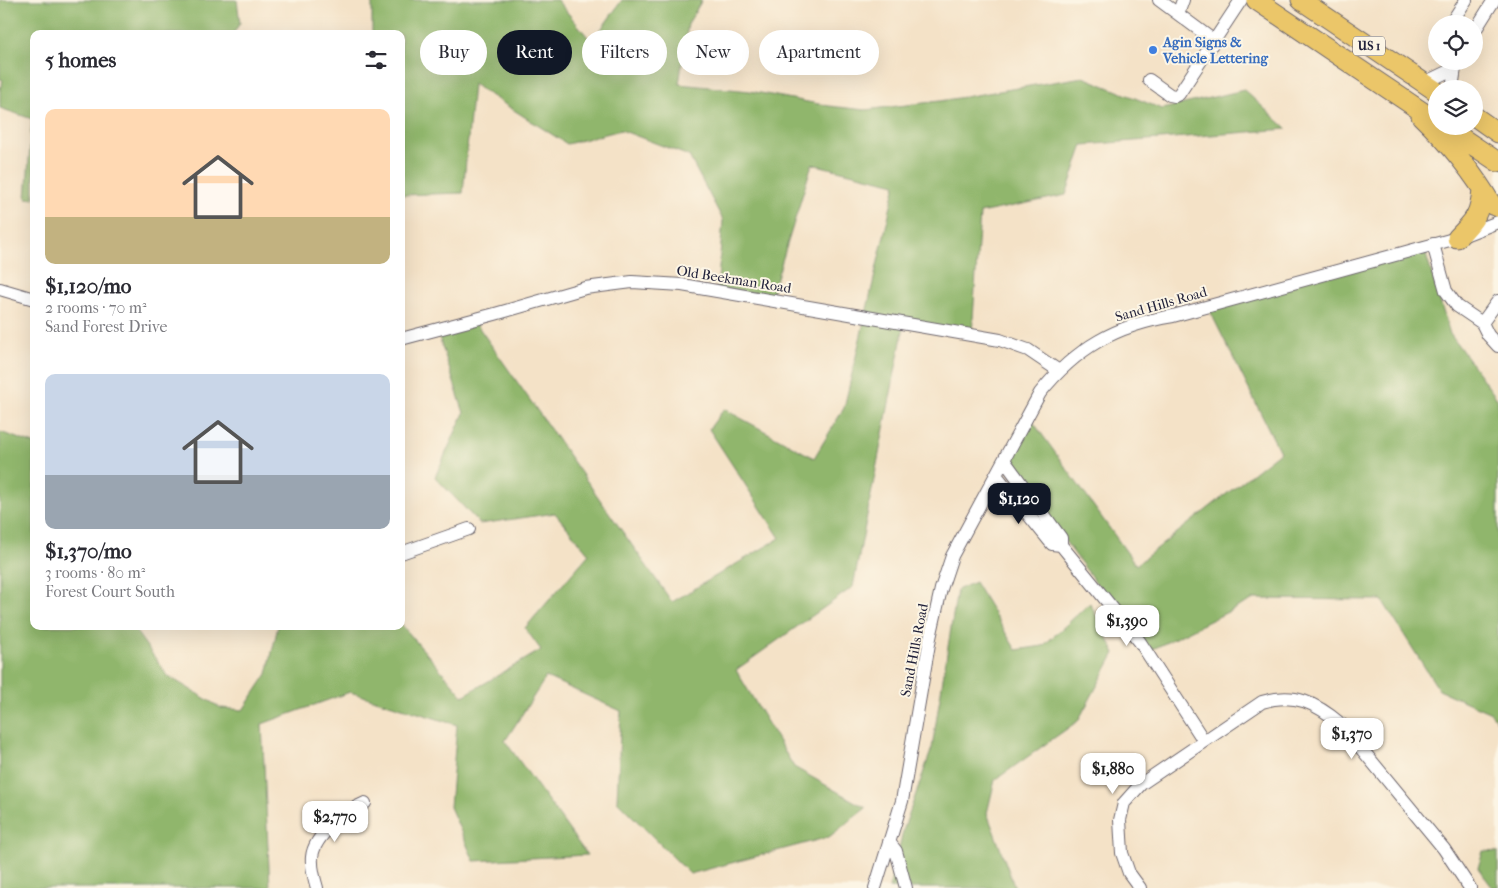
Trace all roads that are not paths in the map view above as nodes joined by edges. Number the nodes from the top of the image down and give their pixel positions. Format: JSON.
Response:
{"nodes":[{"id":1,"x":1159,"y":0,"type":"edge"},
{"id":2,"x":1183,"y":0,"type":"edge"},
{"id":3,"x":1241,"y":0,"type":"edge"},
{"id":4,"x":1256,"y":0,"type":"edge"},
{"id":5,"x":1301,"y":0,"type":"edge"},
{"id":6,"x":1466,"y":0,"type":"edge"},
{"id":7,"x":1494,"y":0,"type":"edge"},
{"id":8,"x":1498,"y":7,"type":"edge"},
{"id":9,"x":1178,"y":14,"type":"junction"},
{"id":10,"x":1456,"y":15,"type":"edge"},
{"id":11,"x":1483,"y":18,"type":"edge"},
{"id":12,"x":1483,"y":21,"type":"edge"},
{"id":13,"x":1213,"y":40,"type":"junction"},
{"id":14,"x":1452,"y":70,"type":"edge"},
{"id":15,"x":1149,"y":80,"type":"dead end"},
{"id":16,"x":1439,"y":80,"type":"edge"},
{"id":17,"x":1428,"y":86,"type":"edge"},
{"id":18,"x":1404,"y":99,"type":"junction"},
{"id":19,"x":1428,"y":116,"type":"edge"},
{"id":20,"x":1483,"y":122,"type":"edge"},
{"id":21,"x":1498,"y":133,"type":"edge"},
{"id":22,"x":1458,"y":135,"type":"edge"},
{"id":23,"x":1498,"y":162,"type":"edge"},
{"id":24,"x":1482,"y":189,"type":"junction"},
{"id":25,"x":1498,"y":207,"type":"edge"},
{"id":26,"x":1498,"y":222,"type":"edge"},
{"id":27,"x":1457,"y":238,"type":"junction"},
{"id":28,"x":1433,"y":244,"type":"junction"},
{"id":29,"x":0,"y":289,"type":"edge"},
{"id":30,"x":30,"y":298,"type":"edge"},
{"id":31,"x":1498,"y":301,"type":"edge"},
{"id":32,"x":1482,"y":323,"type":"junction"},
{"id":33,"x":1498,"y":332,"type":"edge"},
{"id":34,"x":405,"y":338,"type":"edge"},
{"id":35,"x":1498,"y":346,"type":"edge"},
{"id":36,"x":1059,"y":371,"type":"junction"},
{"id":37,"x":1004,"y":460,"type":"junction"},
{"id":38,"x":996,"y":475,"type":"junction"},
{"id":39,"x":469,"y":528,"type":"dead end"},
{"id":40,"x":1061,"y":545,"type":"junction"},
{"id":41,"x":405,"y":552,"type":"edge"},
{"id":42,"x":1204,"y":741,"type":"junction"},
{"id":43,"x":365,"y":803,"type":"dead end"},
{"id":44,"x":889,"y":842,"type":"junction"},
{"id":45,"x":317,"y":888,"type":"edge"},
{"id":46,"x":875,"y":888,"type":"edge"},
{"id":47,"x":906,"y":888,"type":"edge"},
{"id":48,"x":1140,"y":888,"type":"edge"},
{"id":49,"x":1470,"y":888,"type":"edge"}],
"edges":[{"from":1,"to":9,"type":"street"},
{"from":2,"to":9,"type":"street"},
{"from":3,"to":13,"type":"street"},
{"from":4,"to":18,"type":"highway","number":"US 1"},
{"from":5,"to":17,"type":"highway","number":"US 1"},
{"from":6,"to":10,"type":"street"},
{"from":7,"to":11,"type":"street"},
{"from":8,"to":12,"type":"street"},
{"from":9,"to":13,"type":"street"},
{"from":13,"to":15,"type":"street"},
{"from":14,"to":16,"type":"street"},
{"from":18,"to":19,"type":"highway","number":"US 1"},
{"from":18,"to":24,"type":"highway"},
{"from":20,"to":21,"type":"highway"},
{"from":22,"to":23,"type":"highway"},
{"from":24,"to":25,"type":"highway"},
{"from":24,"to":27,"type":"highway"},
{"from":26,"to":27,"type":"street","name":"Sand Hills Road"},
{"from":27,"to":28,"type":"street","name":"Sand Hills Road"},
{"from":28,"to":32,"type":"street"},
{"from":28,"to":36,"type":"street","name":"Sand Hills Road"},
{"from":29,"to":30,"type":"street"},
{"from":31,"to":32,"type":"street"},
{"from":32,"to":33,"type":"street"},
{"from":32,"to":35,"type":"street"},
{"from":34,"to":36,"type":"street","name":"Old Beekman Road"},
{"from":36,"to":37,"type":"street","name":"Sand Hills Road"},
{"from":37,"to":38,"type":"street","name":"Sand Hills Road"},
{"from":37,"to":40,"type":"street"},
{"from":38,"to":40,"type":"street"},
{"from":38,"to":44,"type":"street","name":"Sand Hills Road"},
{"from":39,"to":41,"type":"street"},
{"from":40,"to":42,"type":"street"},
{"from":42,"to":48,"type":"street"},
{"from":42,"to":49,"type":"street"},
{"from":43,"to":45,"type":"street"},
{"from":44,"to":46,"type":"street","name":"Sand Hills Road"},
{"from":44,"to":47,"type":"street"}]}
